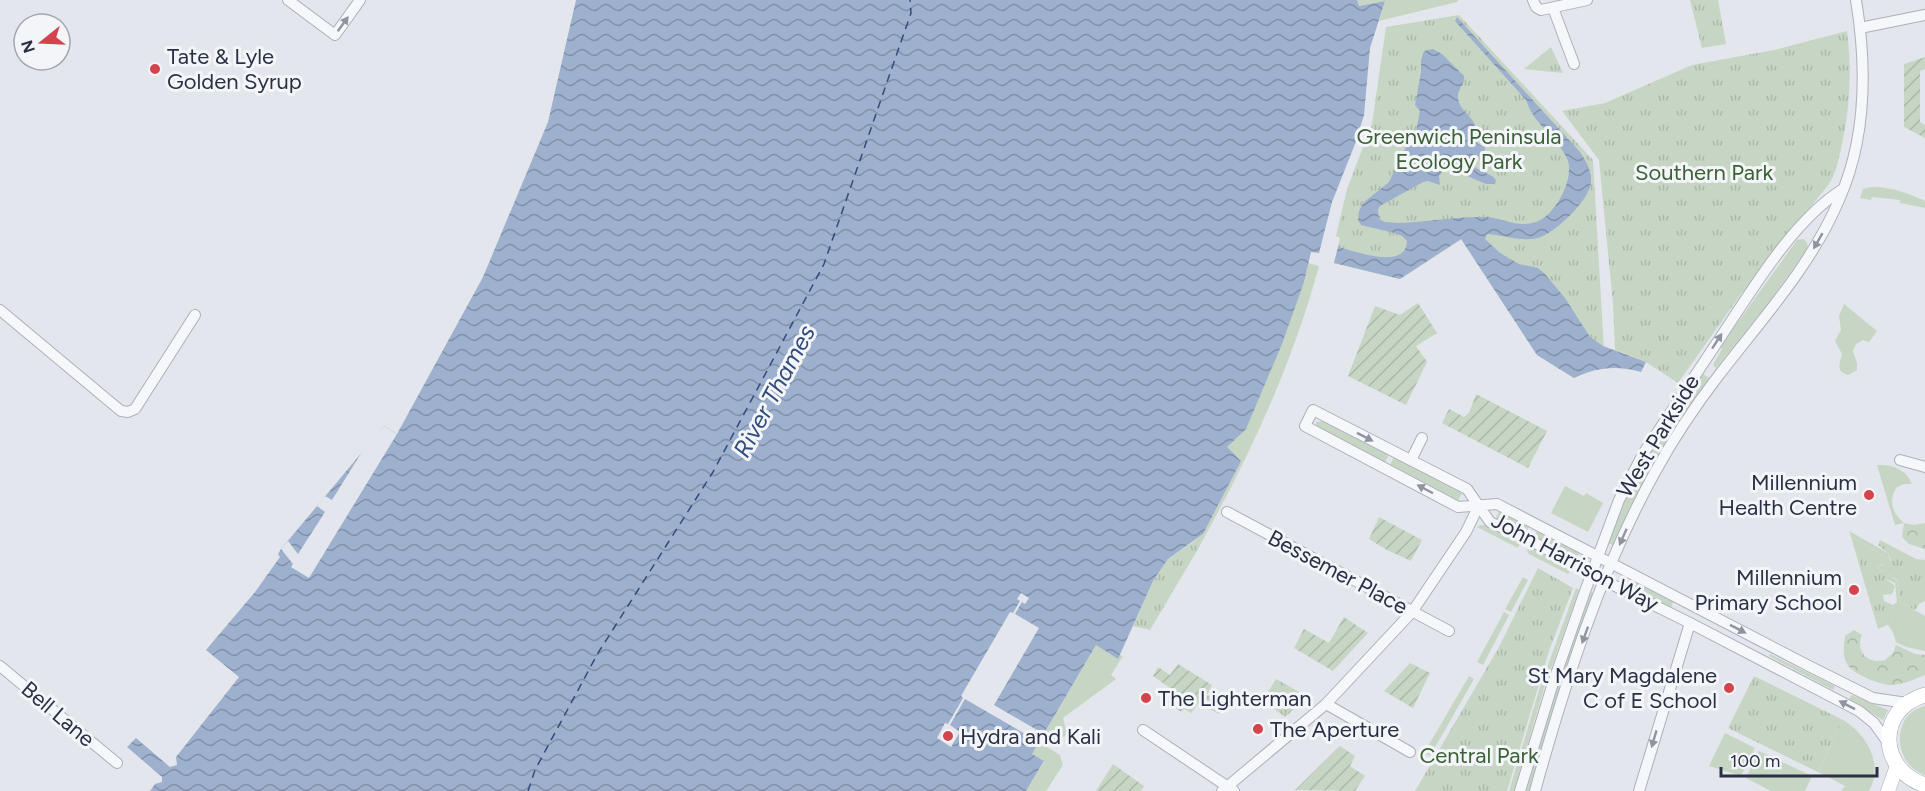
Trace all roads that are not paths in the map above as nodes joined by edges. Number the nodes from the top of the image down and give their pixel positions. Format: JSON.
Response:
{"nodes":[{"id":1,"x":288,"y":0,"type":"edge"},
{"id":2,"x":360,"y":0,"type":"edge"},
{"id":3,"x":1533,"y":0,"type":"edge"},
{"id":4,"x":1587,"y":0,"type":"edge"},
{"id":5,"x":1856,"y":0,"type":"edge"},
{"id":6,"x":1553,"y":8,"type":"junction"},
{"id":7,"x":1925,"y":15,"type":"edge"},
{"id":8,"x":1860,"y":28,"type":"junction"},
{"id":9,"x":1574,"y":64,"type":"dead end"},
{"id":10,"x":1843,"y":189,"type":"junction"},
{"id":11,"x":0,"y":310,"type":"edge"},
{"id":12,"x":195,"y":315,"type":"dead end"},
{"id":13,"x":1422,"y":438,"type":"dead end"},
{"id":14,"x":1411,"y":460,"type":"junction"},
{"id":15,"x":1900,"y":460,"type":"dead end"},
{"id":16,"x":1925,"y":467,"type":"edge"},
{"id":17,"x":1479,"y":505,"type":"junction"},
{"id":18,"x":1227,"y":512,"type":"dead end"},
{"id":19,"x":1597,"y":556,"type":"junction"},
{"id":20,"x":1611,"y":564,"type":"junction"},
{"id":21,"x":1591,"y":574,"type":"junction"},
{"id":22,"x":1605,"y":581,"type":"junction"},
{"id":23,"x":1682,"y":602,"type":"junction"},
{"id":24,"x":1412,"y":612,"type":"junction"},
{"id":25,"x":1675,"y":615,"type":"junction"},
{"id":26,"x":1690,"y":622,"type":"junction"},
{"id":27,"x":1449,"y":631,"type":"dead end"},
{"id":28,"x":0,"y":666,"type":"edge"},
{"id":29,"x":1925,"y":695,"type":"edge"},
{"id":30,"x":1906,"y":703,"type":"junction"},
{"id":31,"x":1326,"y":704,"type":"junction"},
{"id":32,"x":1143,"y":730,"type":"dead end"},
{"id":33,"x":1889,"y":744,"type":"junction"},
{"id":34,"x":1410,"y":752,"type":"dead end"},
{"id":35,"x":117,"y":763,"type":"dead end"},
{"id":36,"x":1897,"y":766,"type":"junction"},
{"id":37,"x":1925,"y":785,"type":"edge"},
{"id":38,"x":1228,"y":790,"type":"edge"},
{"id":39,"x":1520,"y":791,"type":"edge"},
{"id":40,"x":1535,"y":791,"type":"edge"},
{"id":41,"x":1639,"y":791,"type":"edge"},
{"id":42,"x":1888,"y":791,"type":"edge"}],
"edges":[{"from":1,"to":2,"type":"street","one_way":true},
{"from":3,"to":6,"type":"street"},
{"from":4,"to":6,"type":"street"},
{"from":5,"to":8,"type":"street","name":"West Parkside"},
{"from":6,"to":9,"type":"street"},
{"from":7,"to":8,"type":"street"},
{"from":8,"to":10,"type":"street","name":"West Parkside"},
{"from":19,"to":10,"type":"street","name":"West Parkside","one_way":true},
{"from":10,"to":20,"type":"street","name":"West Parkside","one_way":true},
{"from":11,"to":12,"type":"street"},
{"from":13,"to":14,"type":"street"},
{"from":14,"to":17,"type":"street","name":"John Harrison Way"},
{"from":17,"to":14,"type":"street","name":"John Harrison Way","one_way":true},
{"from":15,"to":16,"type":"street"},
{"from":17,"to":19,"type":"street","name":"John Harrison Way"},
{"from":17,"to":21,"type":"street","name":"John Harrison Way"},
{"from":17,"to":24,"type":"street"},
{"from":18,"to":24,"type":"street","name":"Bessemer Place"},
{"from":19,"to":20,"type":"street","name":"John Harrison Way"},
{"from":19,"to":21,"type":"street","name":"West Parkside"},
{"from":20,"to":22,"type":"street","name":"West Parkside"},
{"from":20,"to":23,"type":"street","name":"John Harrison Way"},
{"from":21,"to":22,"type":"street","name":"John Harrison Way"},
{"from":21,"to":39,"type":"street","name":"West Parkside"},
{"from":22,"to":25,"type":"street","name":"John Harrison Way"},
{"from":22,"to":40,"type":"street","name":"West Parkside","one_way":true},
{"from":23,"to":25,"type":"street","name":"John Harrison Way"},
{"from":23,"to":30,"type":"street","name":"John Harrison Way","one_way":true},
{"from":24,"to":27,"type":"street","name":"Bessemer Place"},
{"from":24,"to":31,"type":"street"},
{"from":25,"to":26,"type":"street","name":"John Harrison Way"},
{"from":33,"to":26,"type":"street","name":"John Harrison Way","one_way":true},
{"from":26,"to":41,"type":"street","one_way":true},
{"from":28,"to":35,"type":"street","name":"Bell Lane"},
{"from":29,"to":30,"type":"main road"},
{"from":30,"to":33,"type":"main road"},
{"from":31,"to":34,"type":"street"},
{"from":31,"to":38,"type":"street"},
{"from":32,"to":38,"type":"street"},
{"from":33,"to":36,"type":"main road"},
{"from":36,"to":37,"type":"main road"},
{"from":36,"to":42,"type":"street"}]}
